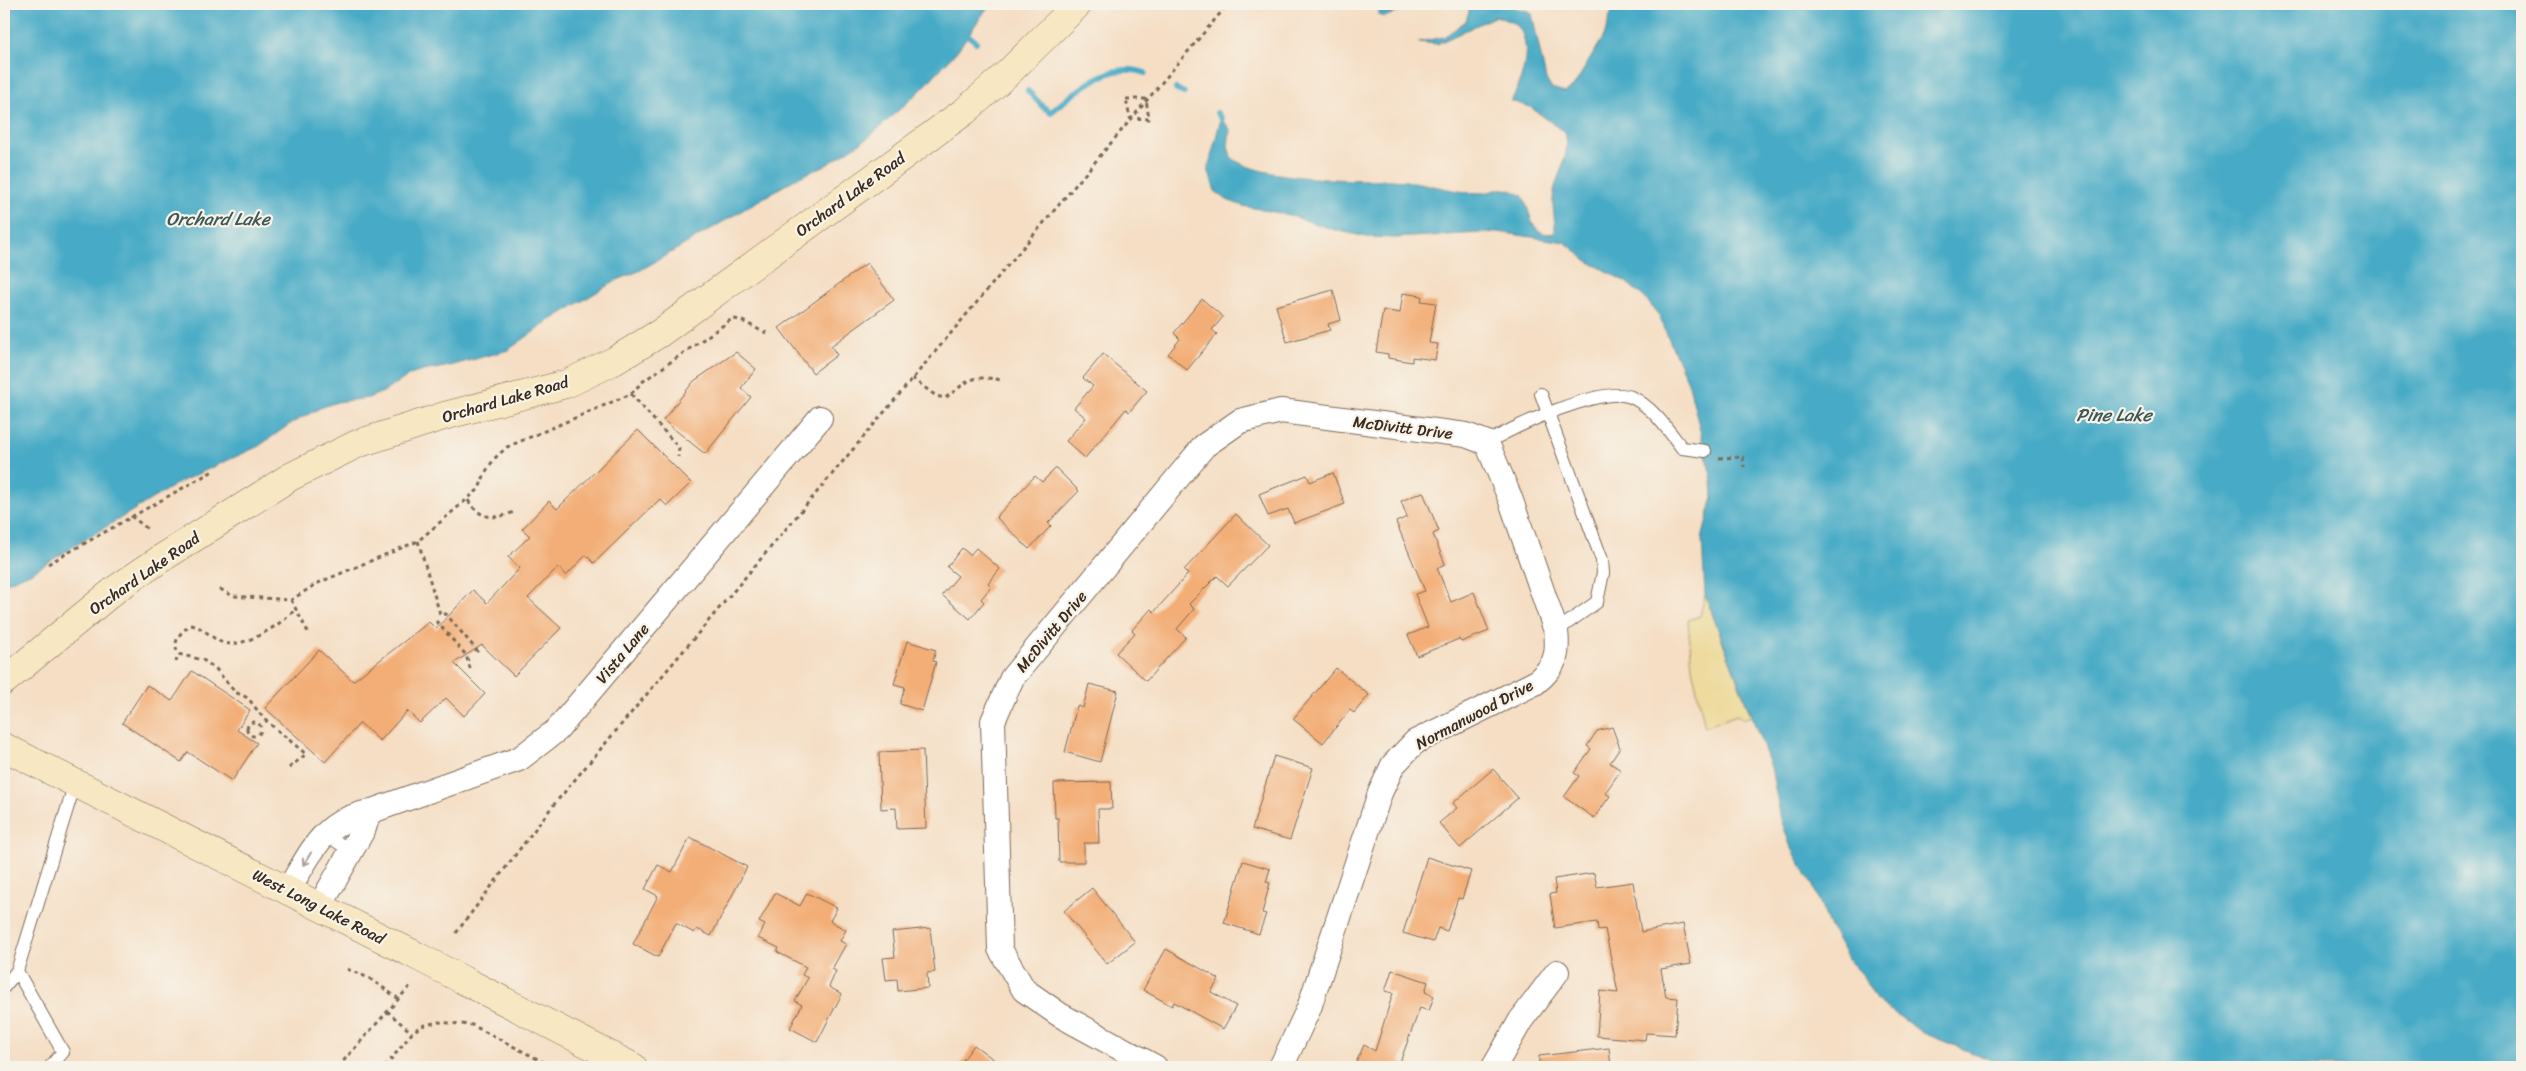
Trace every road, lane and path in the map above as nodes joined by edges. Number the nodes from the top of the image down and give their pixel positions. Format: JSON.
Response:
{"nodes":[{"id":1,"x":1078,"y":4,"type":"edge"},
{"id":2,"x":1228,"y":4,"type":"edge"},
{"id":3,"x":1146,"y":99,"type":"junction"},
{"id":4,"x":1130,"y":118,"type":"junction"},
{"id":5,"x":768,"y":333,"type":"dead end"},
{"id":6,"x":912,"y":378,"type":"junction"},
{"id":7,"x":1001,"y":380,"type":"dead end"},
{"id":8,"x":631,"y":394,"type":"junction"},
{"id":9,"x":1541,"y":394,"type":"dead end"},
{"id":10,"x":1549,"y":414,"type":"junction"},
{"id":11,"x":820,"y":418,"type":"dead end"},
{"id":12,"x":1487,"y":443,"type":"junction"},
{"id":13,"x":1705,"y":451,"type":"dead end"},
{"id":14,"x":678,"y":457,"type":"dead end"},
{"id":15,"x":1716,"y":458,"type":"dead end"},
{"id":16,"x":1744,"y":466,"type":"dead end"},
{"id":17,"x":213,"y":471,"type":"dead end"},
{"id":18,"x":468,"y":500,"type":"junction"},
{"id":19,"x":516,"y":511,"type":"dead end"},
{"id":20,"x":131,"y":516,"type":"junction"},
{"id":21,"x":148,"y":530,"type":"dead end"},
{"id":22,"x":418,"y":541,"type":"junction"},
{"id":23,"x":48,"y":564,"type":"dead end"},
{"id":24,"x":220,"y":590,"type":"dead end"},
{"id":25,"x":291,"y":600,"type":"junction"},
{"id":26,"x":295,"y":610,"type":"junction"},
{"id":27,"x":436,"y":621,"type":"dead end"},
{"id":28,"x":1556,"y":631,"type":"junction"},
{"id":29,"x":308,"y":632,"type":"dead end"},
{"id":30,"x":479,"y":653,"type":"dead end"},
{"id":31,"x":178,"y":654,"type":"junction"},
{"id":32,"x":176,"y":662,"type":"dead end"},
{"id":33,"x":472,"y":671,"type":"dead end"},
{"id":34,"x":4,"y":681,"type":"edge"},
{"id":35,"x":263,"y":717,"type":"junction"},
{"id":36,"x":259,"y":724,"type":"junction"},
{"id":37,"x":4,"y":747,"type":"edge"},
{"id":38,"x":289,"y":768,"type":"dead end"},
{"id":39,"x":75,"y":783,"type":"junction"},
{"id":40,"x":369,"y":812,"type":"junction"},
{"id":41,"x":325,"y":834,"type":"junction"},
{"id":42,"x":351,"y":851,"type":"junction"},
{"id":43,"x":288,"y":890,"type":"junction"},
{"id":44,"x":320,"y":906,"type":"junction"},
{"id":45,"x":456,"y":933,"type":"dead end"},
{"id":46,"x":347,"y":969,"type":"dead end"},
{"id":47,"x":17,"y":972,"type":"junction"},
{"id":48,"x":1557,"y":972,"type":"dead end"},
{"id":49,"x":4,"y":986,"type":"edge"},
{"id":50,"x":410,"y":986,"type":"dead end"},
{"id":51,"x":398,"y":998,"type":"junction"},
{"id":52,"x":387,"y":1011,"type":"junction"},
{"id":53,"x":412,"y":1033,"type":"junction"},
{"id":54,"x":50,"y":1067,"type":"edge"},
{"id":55,"x":338,"y":1067,"type":"edge"},
{"id":56,"x":385,"y":1067,"type":"edge"},
{"id":57,"x":553,"y":1067,"type":"edge"},
{"id":58,"x":633,"y":1067,"type":"edge"},
{"id":59,"x":1155,"y":1067,"type":"edge"},
{"id":60,"x":1280,"y":1067,"type":"edge"},
{"id":61,"x":1494,"y":1067,"type":"edge"}],
"edges":[{"from":1,"to":34,"type":"main road","name":"Orchard Lake Road"},
{"from":2,"to":3,"type":"path"},
{"from":3,"to":4,"type":"path"},
{"from":3,"to":4,"type":"path"},
{"from":3,"to":4,"type":"path"},
{"from":4,"to":6,"type":"path"},
{"from":5,"to":8,"type":"path"},
{"from":6,"to":7,"type":"path"},
{"from":6,"to":45,"type":"path"},
{"from":8,"to":14,"type":"path"},
{"from":8,"to":18,"type":"path"},
{"from":9,"to":10,"type":"lane"},
{"from":10,"to":12,"type":"lane"},
{"from":10,"to":13,"type":"lane"},
{"from":10,"to":28,"type":"lane"},
{"from":11,"to":40,"type":"street","name":"Vista Lane"},
{"from":12,"to":28,"type":"street","name":"Normanwood Drive"},
{"from":12,"to":59,"type":"street","name":"McDivitt Drive"},
{"from":15,"to":16,"type":"path"},
{"from":17,"to":20,"type":"path"},
{"from":18,"to":19,"type":"path"},
{"from":18,"to":22,"type":"path"},
{"from":20,"to":21,"type":"path"},
{"from":20,"to":23,"type":"path"},
{"from":22,"to":25,"type":"path"},
{"from":22,"to":30,"type":"path"},
{"from":24,"to":25,"type":"path"},
{"from":25,"to":26,"type":"path"},
{"from":26,"to":29,"type":"path"},
{"from":26,"to":31,"type":"path"},
{"from":27,"to":33,"type":"path"},
{"from":28,"to":60,"type":"street","name":"Normanwood Drive"},
{"from":31,"to":32,"type":"path"},
{"from":31,"to":35,"type":"path"},
{"from":35,"to":36,"type":"path"},
{"from":35,"to":38,"type":"path"},
{"from":36,"to":36,"type":"path"},
{"from":37,"to":39,"type":"main road","name":"West Long Lake Road"},
{"from":39,"to":43,"type":"main road","name":"West Long Lake Road"},
{"from":39,"to":47,"type":"lane"},
{"from":40,"to":41,"type":"street","name":"Vista Lane"},
{"from":40,"to":42,"type":"street"},
{"from":41,"to":42,"type":"lane"},
{"from":41,"to":43,"type":"street","name":"Vista Lane","one_way":true},
{"from":42,"to":44,"type":"street"},
{"from":43,"to":44,"type":"main road","name":"West Long Lake Road"},
{"from":44,"to":58,"type":"main road","name":"West Long Lake Road","bridge":true},
{"from":46,"to":51,"type":"path"},
{"from":47,"to":49,"type":"lane"},
{"from":47,"to":54,"type":"lane"},
{"from":48,"to":61,"type":"street"},
{"from":50,"to":51,"type":"path"},
{"from":51,"to":52,"type":"path"},
{"from":52,"to":53,"type":"path"},
{"from":52,"to":55,"type":"path"},
{"from":53,"to":56,"type":"path"},
{"from":53,"to":57,"type":"path"}]}
